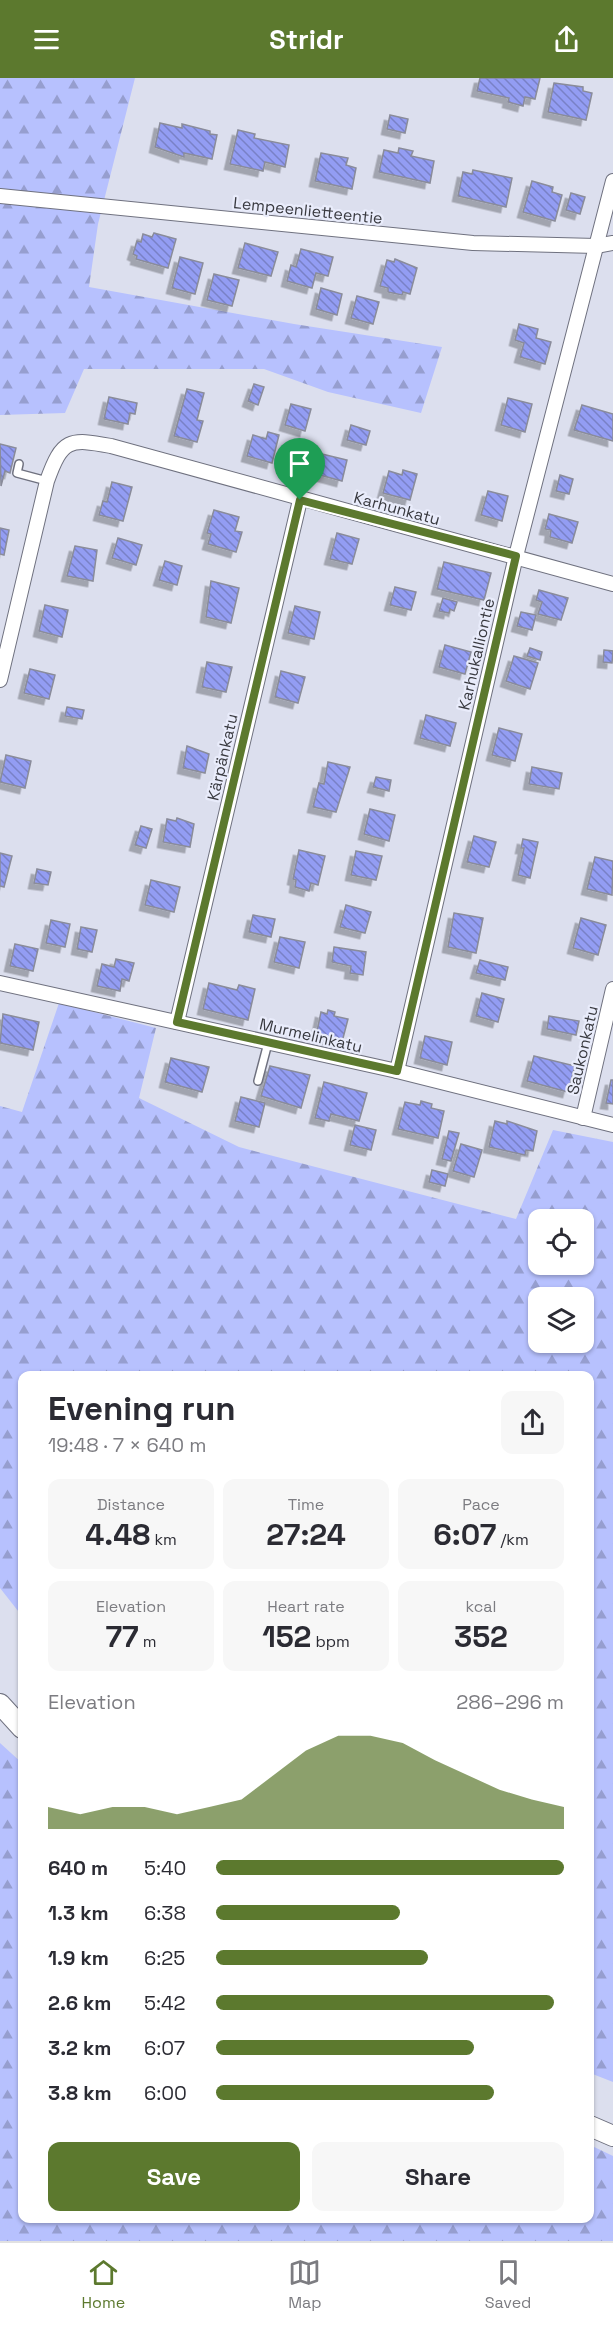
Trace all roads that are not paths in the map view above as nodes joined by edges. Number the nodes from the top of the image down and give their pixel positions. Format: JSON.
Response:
{"nodes":[{"id":1,"x":613,"y":181,"type":"edge"},
{"id":2,"x":0,"y":196,"type":"edge"},
{"id":3,"x":613,"y":243,"type":"edge"},
{"id":4,"x":596,"y":246,"type":"junction"},
{"id":5,"x":19,"y":464,"type":"dead end"},
{"id":6,"x":47,"y":480,"type":"junction"},
{"id":7,"x":300,"y":500,"type":"junction"},
{"id":8,"x":516,"y":556,"type":"junction"},
{"id":9,"x":613,"y":584,"type":"edge"},
{"id":10,"x":0,"y":680,"type":"edge"},
{"id":11,"x":0,"y":983,"type":"edge"},
{"id":12,"x":613,"y":989,"type":"edge"},
{"id":13,"x":177,"y":1022,"type":"junction"},
{"id":14,"x":268,"y":1043,"type":"junction"},
{"id":15,"x":397,"y":1071,"type":"junction"},
{"id":16,"x":258,"y":1081,"type":"dead end"},
{"id":17,"x":583,"y":1118,"type":"junction"},
{"id":18,"x":613,"y":1125,"type":"edge"},
{"id":19,"x":0,"y":1704,"type":"edge"},
{"id":20,"x":18,"y":1724,"type":"edge"},
{"id":21,"x":594,"y":2128,"type":"edge"},
{"id":22,"x":613,"y":2136,"type":"edge"}],
"edges":[{"from":1,"to":4,"type":"street","name":"Karhukalliontie"},
{"from":2,"to":4,"type":"street","name":"Lempeenlietteentie"},
{"from":3,"to":4,"type":"street","name":"Lempeenlietteentie"},
{"from":4,"to":8,"type":"street","name":"Karhukalliontie"},
{"from":5,"to":6,"type":"lane"},
{"from":6,"to":7,"type":"street","name":"Karhunkatu"},
{"from":6,"to":10,"type":"street"},
{"from":7,"to":8,"type":"street","name":"Karhunkatu"},
{"from":7,"to":13,"type":"street","name":"Kärpänkatu"},
{"from":8,"to":9,"type":"street","name":"Karhunkatu"},
{"from":8,"to":15,"type":"street","name":"Karhukalliontie"},
{"from":11,"to":13,"type":"street","name":"Murmelinkatu"},
{"from":12,"to":17,"type":"street","name":"Saukonkatu"},
{"from":13,"to":14,"type":"street","name":"Murmelinkatu"},
{"from":14,"to":15,"type":"street","name":"Murmelinkatu"},
{"from":14,"to":16,"type":"lane"},
{"from":15,"to":17,"type":"street","name":"Murmelinkatu"},
{"from":17,"to":18,"type":"street","name":"Murmelinkatu"},
{"from":19,"to":20,"type":"street"},
{"from":21,"to":22,"type":"street"}]}
